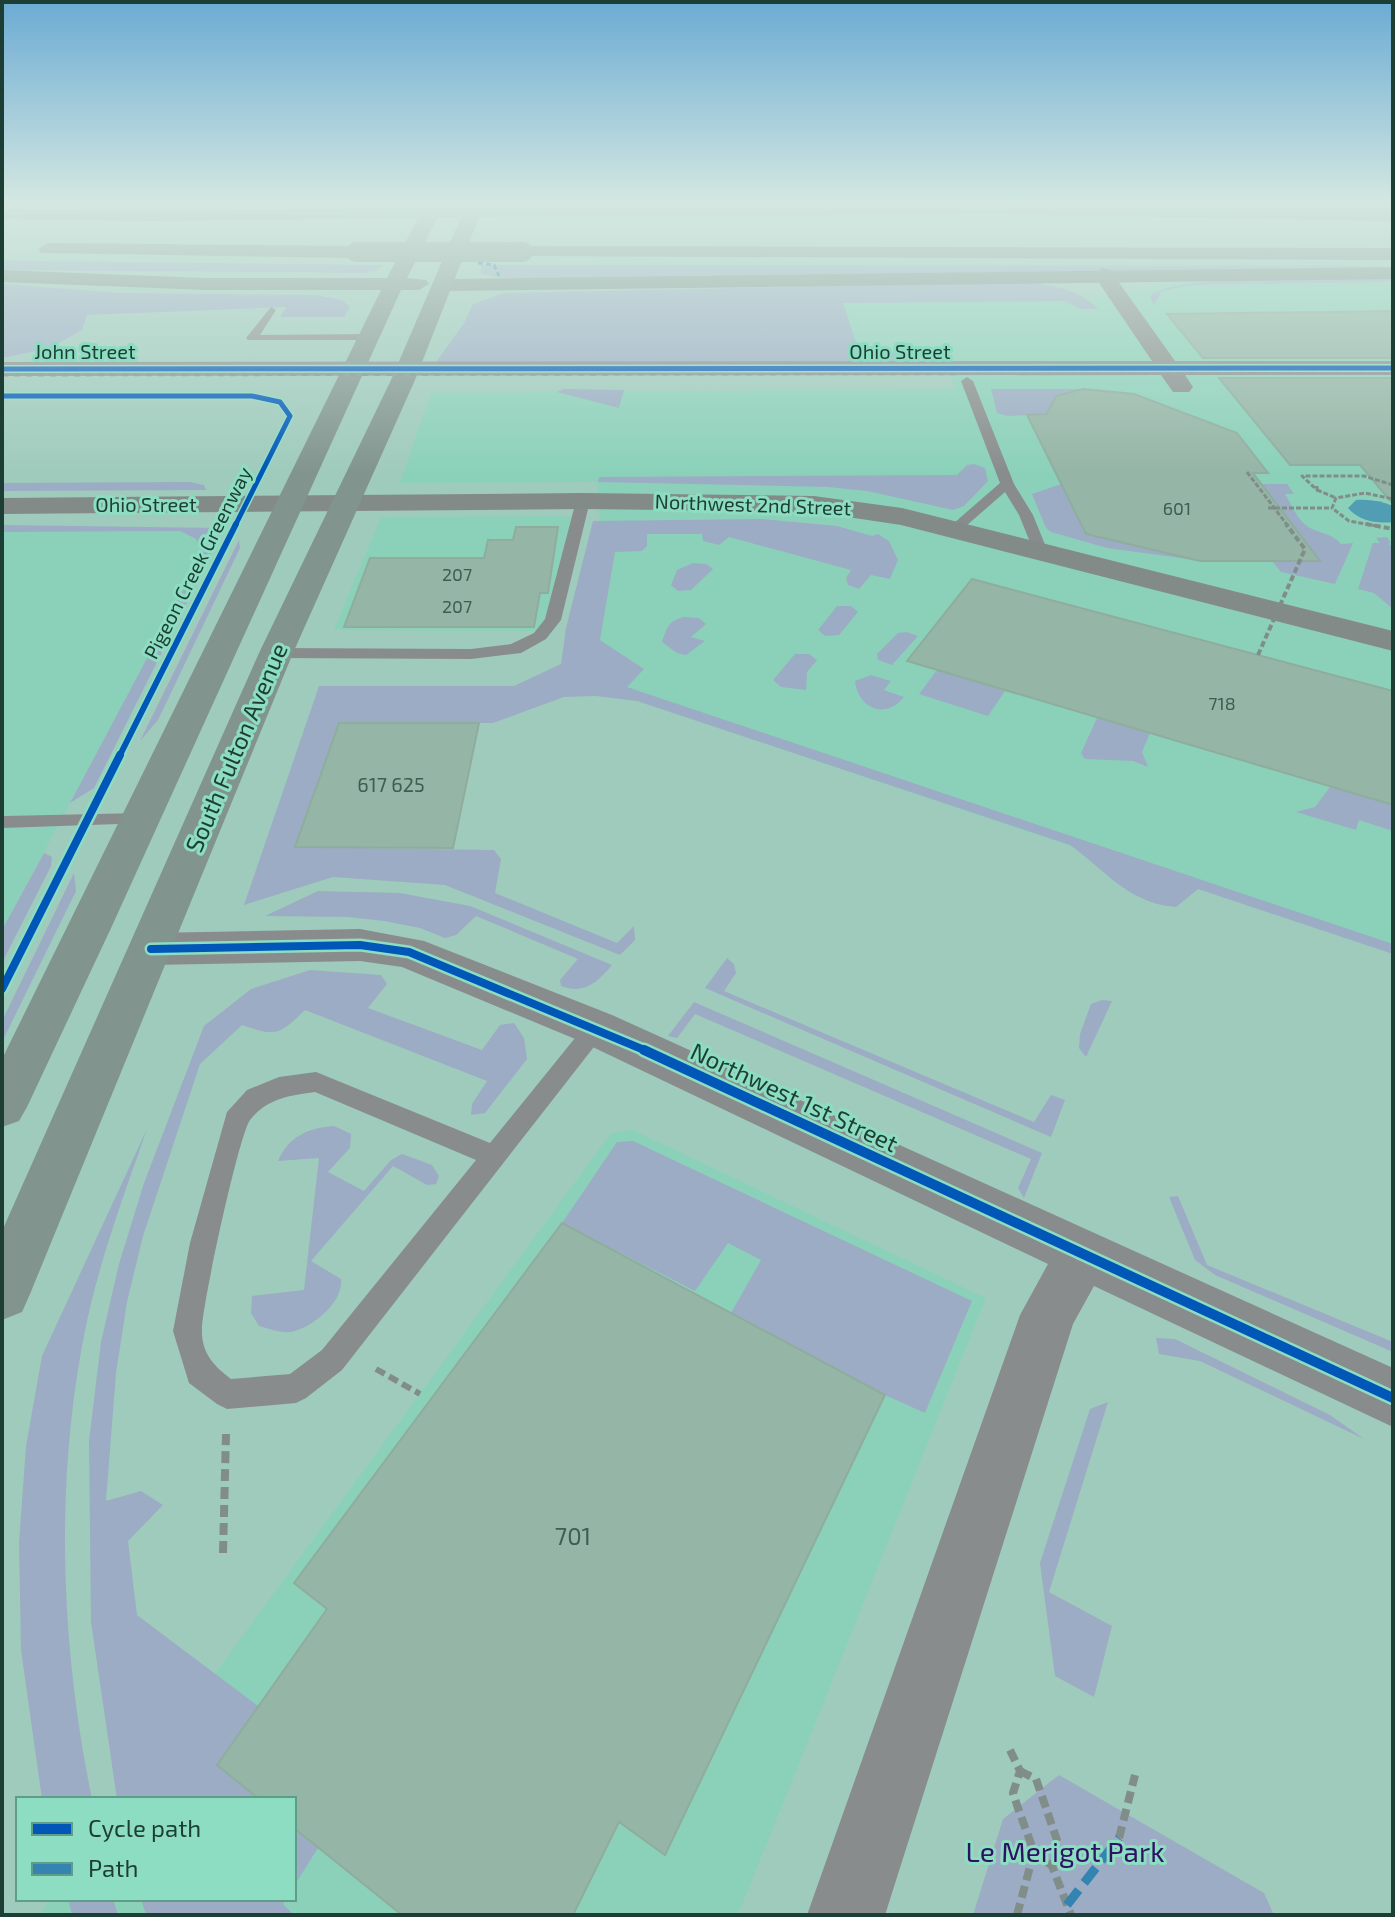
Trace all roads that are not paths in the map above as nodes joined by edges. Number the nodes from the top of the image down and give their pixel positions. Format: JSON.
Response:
{"nodes":[{"id":1,"x":388,"y":294,"type":"edge"},
{"id":2,"x":438,"y":294,"type":"edge"},
{"id":3,"x":1117,"y":294,"type":"edge"},
{"id":4,"x":271,"y":310,"type":"dead end"},
{"id":5,"x":368,"y":337,"type":"junction"},
{"id":6,"x":107,"y":348,"type":"dead end"},
{"id":7,"x":181,"y":368,"type":"junction"},
{"id":8,"x":1393,"y":368,"type":"edge"},
{"id":9,"x":2,"y":369,"type":"edge"},
{"id":10,"x":350,"y":373,"type":"junction"},
{"id":11,"x":406,"y":373,"type":"junction"},
{"id":12,"x":1393,"y":378,"type":"edge"},
{"id":13,"x":967,"y":381,"type":"junction"},
{"id":14,"x":1177,"y":381,"type":"junction"},
{"id":15,"x":1007,"y":484,"type":"junction"},
{"id":16,"x":583,"y":501,"type":"junction"},
{"id":17,"x":346,"y":502,"type":"junction"},
{"id":18,"x":290,"y":503,"type":"junction"},
{"id":19,"x":2,"y":506,"type":"edge"},
{"id":20,"x":953,"y":530,"type":"junction"},
{"id":21,"x":1041,"y":552,"type":"junction"},
{"id":22,"x":1393,"y":641,"type":"edge"},
{"id":23,"x":276,"y":653,"type":"junction"},
{"id":24,"x":141,"y":819,"type":"junction"},
{"id":25,"x":5,"y":822,"type":"dead end"},
{"id":26,"x":151,"y":949,"type":"junction"},
{"id":27,"x":596,"y":1028,"type":"junction"},
{"id":28,"x":2,"y":1107,"type":"edge"},
{"id":29,"x":493,"y":1156,"type":"junction"},
{"id":30,"x":1084,"y":1253,"type":"junction"},
{"id":31,"x":2,"y":1294,"type":"edge"},
{"id":32,"x":1393,"y":1398,"type":"edge"},
{"id":33,"x":846,"y":1915,"type":"edge"}],
"edges":[{"from":1,"to":5,"type":"highway"},
{"from":2,"to":11,"type":"highway","name":"South Fulton Avenue"},
{"from":3,"to":14,"type":"street"},
{"from":4,"to":5,"type":"lane"},
{"from":5,"to":10,"type":"highway"},
{"from":6,"to":7,"type":"street"},
{"from":7,"to":9,"type":"street","name":"John Street"},
{"from":7,"to":10,"type":"street","name":"John Street"},
{"from":8,"to":14,"type":"street","name":"Ohio Street"},
{"from":10,"to":11,"type":"street","name":"Ohio Street"},
{"from":10,"to":18,"type":"highway"},
{"from":11,"to":13,"type":"street","name":"Ohio Street"},
{"from":11,"to":14,"type":"street","name":"Ohio Street"},
{"from":11,"to":17,"type":"highway","name":"South Fulton Avenue"},
{"from":12,"to":14,"type":"street","name":"Ohio Street"},
{"from":13,"to":14,"type":"street","name":"Ohio Street"},
{"from":13,"to":15,"type":"lane"},
{"from":15,"to":20,"type":"lane"},
{"from":15,"to":21,"type":"lane"},
{"from":16,"to":17,"type":"main road","name":"Northwest 2nd Street"},
{"from":16,"to":20,"type":"main road","name":"Northwest 2nd Street"},
{"from":16,"to":23,"type":"lane"},
{"from":17,"to":18,"type":"main road","name":"Northwest 2nd Street"},
{"from":17,"to":23,"type":"highway","name":"South Fulton Avenue"},
{"from":18,"to":19,"type":"main road","name":"Ohio Street"},
{"from":18,"to":24,"type":"highway"},
{"from":20,"to":21,"type":"main road","name":"Northwest 2nd Street"},
{"from":21,"to":22,"type":"main road","name":"Northwest 2nd Street"},
{"from":23,"to":26,"type":"highway","name":"South Fulton Avenue"},
{"from":24,"to":25,"type":"lane"},
{"from":24,"to":28,"type":"highway"},
{"from":26,"to":27,"type":"street","name":"Northwest 1st Street"},
{"from":26,"to":31,"type":"highway","name":"South Fulton Avenue"},
{"from":27,"to":29,"type":"lane"},
{"from":27,"to":30,"type":"street","name":"Northwest 1st Street"},
{"from":29,"to":29,"type":"lane"},
{"from":30,"to":32,"type":"street","name":"Northwest 1st Street"},
{"from":30,"to":33,"type":"street"}]}
